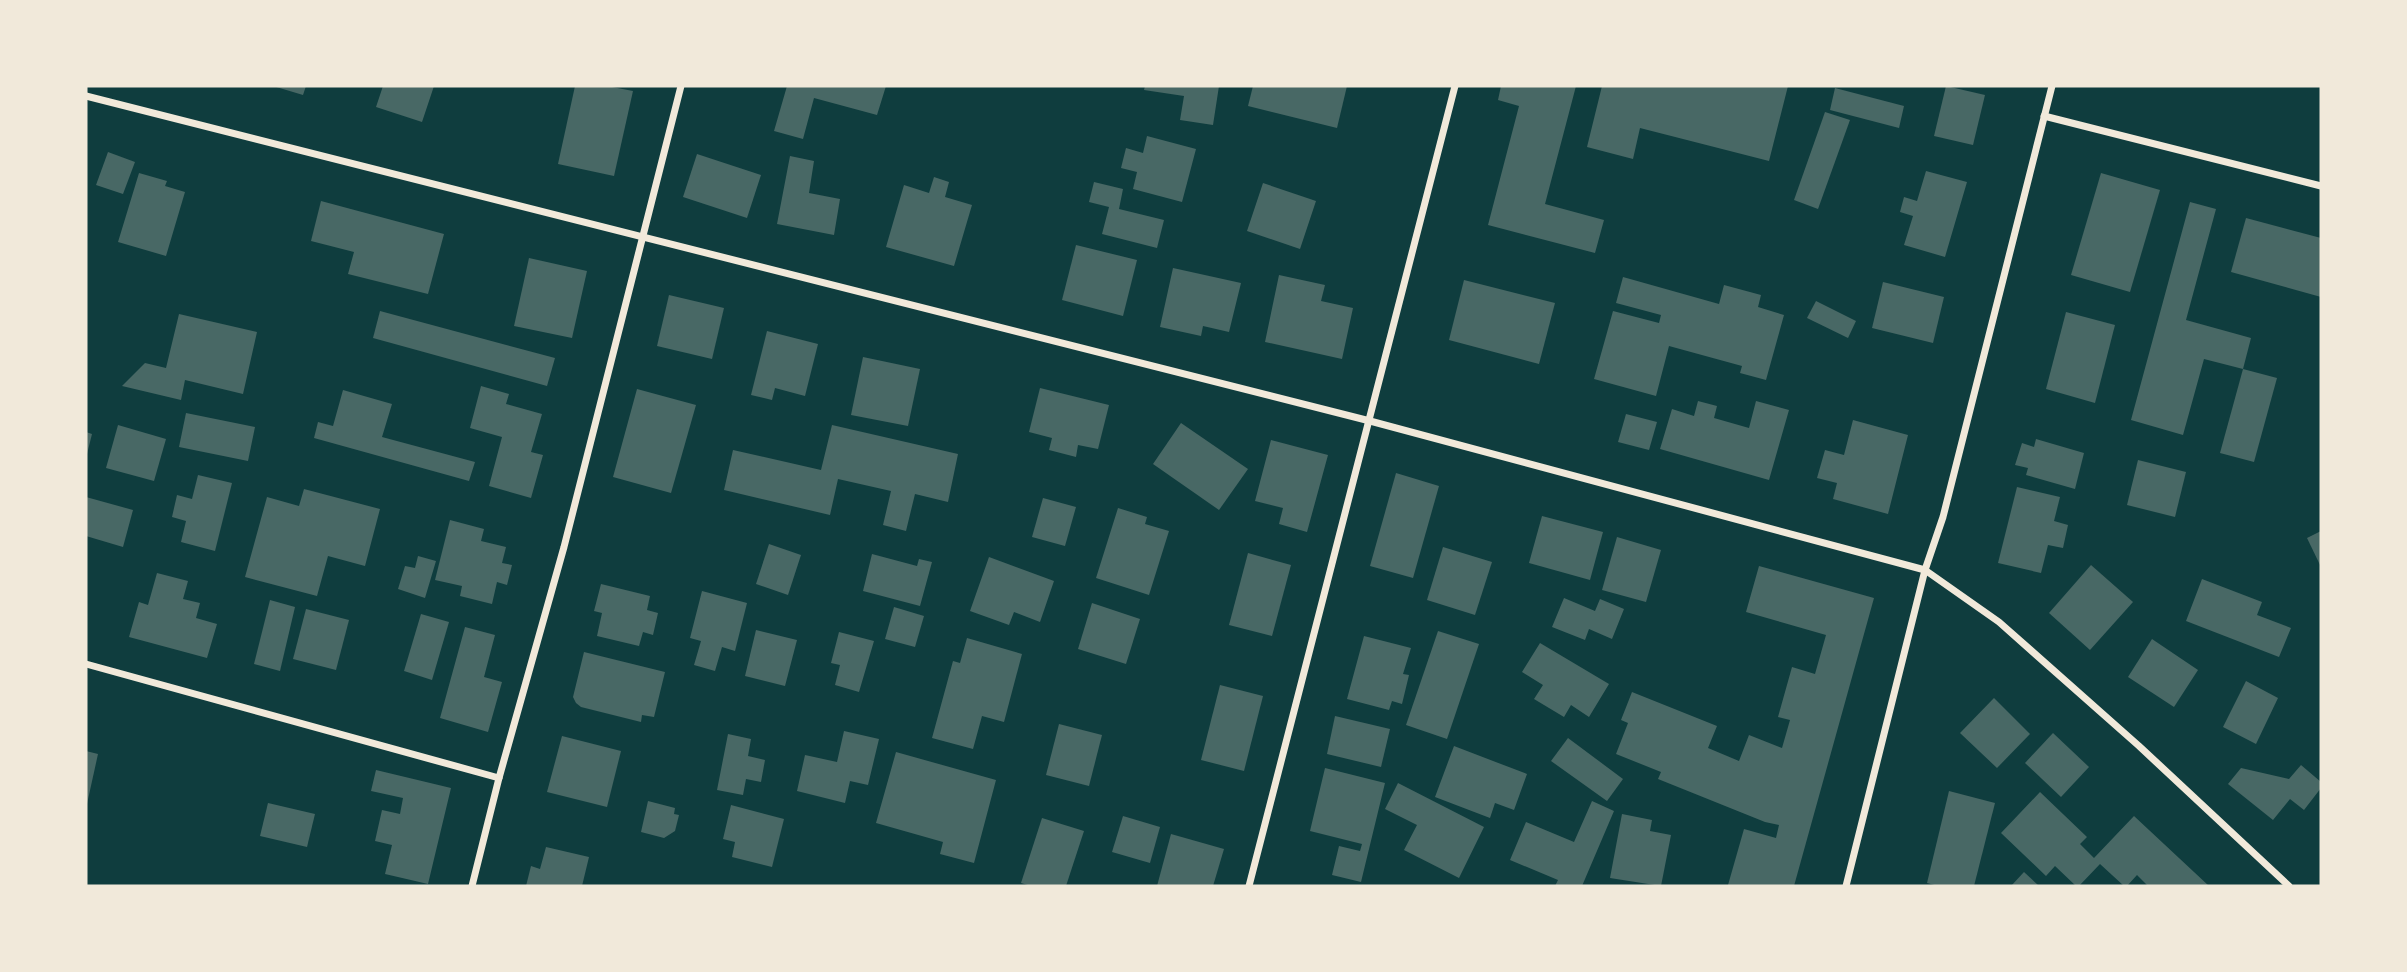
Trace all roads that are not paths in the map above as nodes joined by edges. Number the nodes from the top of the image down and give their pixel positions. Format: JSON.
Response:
{"nodes":[{"id":1,"x":681,"y":86,"type":"edge"},
{"id":2,"x":1455,"y":86,"type":"edge"},
{"id":3,"x":2052,"y":86,"type":"edge"},
{"id":4,"x":86,"y":96,"type":"edge"},
{"id":5,"x":2044,"y":116,"type":"junction"},
{"id":6,"x":2321,"y":186,"type":"edge"},
{"id":7,"x":643,"y":238,"type":"junction"},
{"id":8,"x":1370,"y":421,"type":"junction"},
{"id":9,"x":1925,"y":570,"type":"junction"},
{"id":10,"x":86,"y":664,"type":"edge"},
{"id":11,"x":499,"y":778,"type":"junction"},
{"id":12,"x":472,"y":886,"type":"edge"},
{"id":13,"x":1249,"y":886,"type":"edge"},
{"id":14,"x":1846,"y":886,"type":"edge"},
{"id":15,"x":2289,"y":886,"type":"edge"}],
"edges":[{"from":1,"to":7,"type":"street"},
{"from":2,"to":8,"type":"street"},
{"from":3,"to":5,"type":"street"},
{"from":4,"to":7,"type":"street"},
{"from":5,"to":6,"type":"street"},
{"from":5,"to":9,"type":"street"},
{"from":7,"to":8,"type":"street"},
{"from":7,"to":11,"type":"street"},
{"from":8,"to":9,"type":"street"},
{"from":8,"to":13,"type":"street"},
{"from":9,"to":14,"type":"street"},
{"from":9,"to":15,"type":"street"},
{"from":10,"to":11,"type":"street"},
{"from":11,"to":12,"type":"street"}]}
